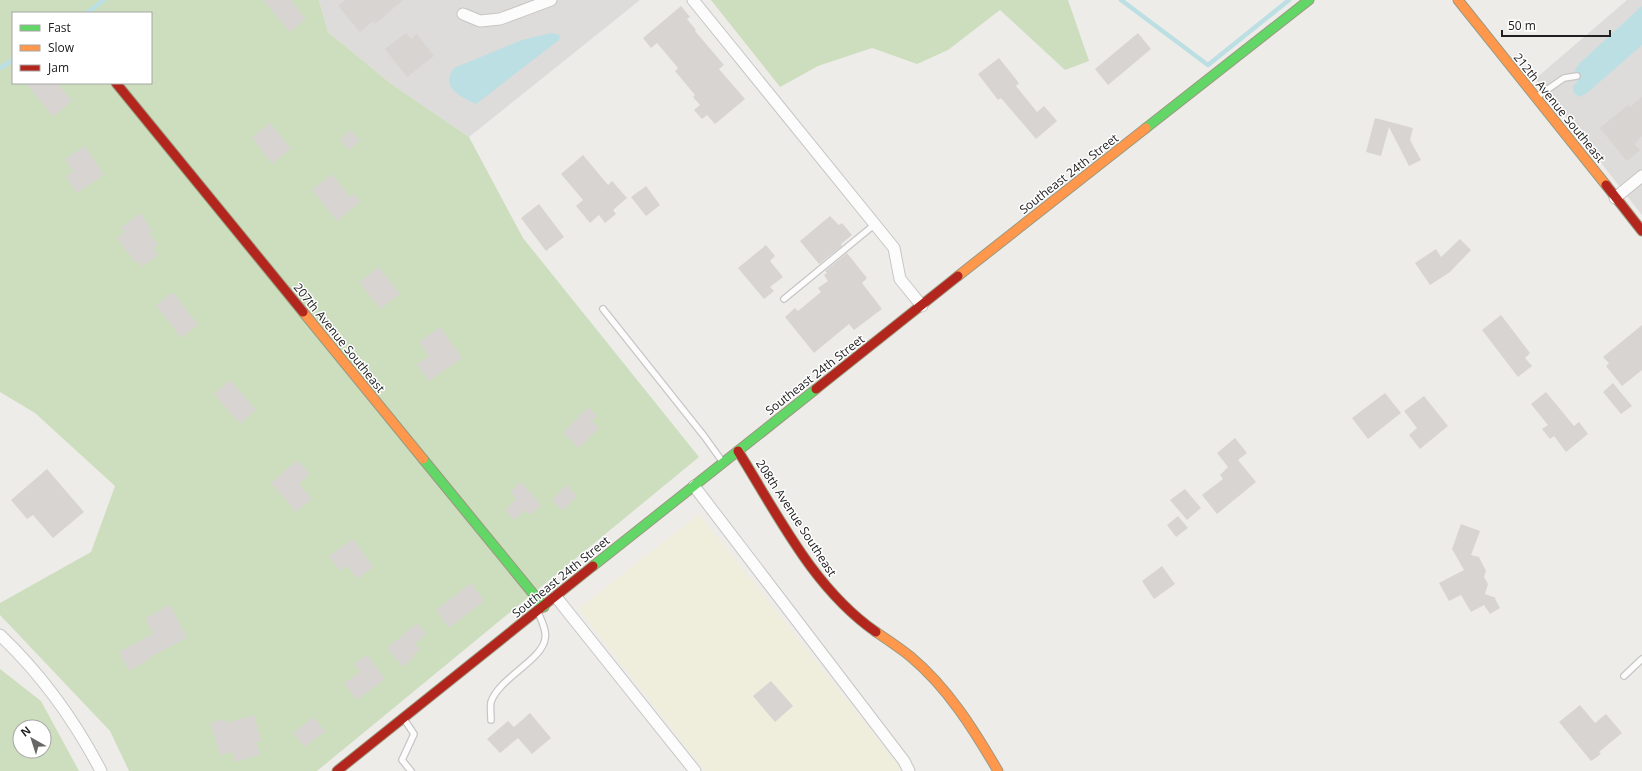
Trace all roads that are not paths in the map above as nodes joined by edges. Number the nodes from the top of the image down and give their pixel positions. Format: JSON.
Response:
{"nodes":[{"id":1,"x":551,"y":0,"type":"edge"},
{"id":2,"x":693,"y":0,"type":"edge"},
{"id":3,"x":1309,"y":0,"type":"edge"},
{"id":4,"x":1458,"y":0,"type":"edge"},
{"id":5,"x":462,"y":14,"type":"dead end"},
{"id":6,"x":1577,"y":76,"type":"dead end"},
{"id":7,"x":117,"y":84,"type":"edge"},
{"id":8,"x":1536,"y":98,"type":"junction"},
{"id":9,"x":1642,"y":176,"type":"edge"},
{"id":10,"x":1615,"y":198,"type":"junction"},
{"id":11,"x":874,"y":225,"type":"junction"},
{"id":12,"x":1642,"y":231,"type":"edge"},
{"id":13,"x":784,"y":299,"type":"dead end"},
{"id":14,"x":922,"y":306,"type":"junction"},
{"id":15,"x":603,"y":309,"type":"dead end"},
{"id":16,"x":738,"y":451,"type":"junction"},
{"id":17,"x":723,"y":463,"type":"junction"},
{"id":18,"x":694,"y":486,"type":"junction"},
{"id":19,"x":556,"y":597,"type":"junction"},
{"id":20,"x":541,"y":609,"type":"junction"},
{"id":21,"x":0,"y":635,"type":"edge"},
{"id":22,"x":1642,"y":659,"type":"edge"},
{"id":23,"x":1624,"y":676,"type":"dead end"},
{"id":24,"x":403,"y":717,"type":"junction"},
{"id":25,"x":491,"y":720,"type":"dead end"},
{"id":26,"x":101,"y":771,"type":"edge"},
{"id":27,"x":337,"y":771,"type":"edge"},
{"id":28,"x":411,"y":771,"type":"edge"},
{"id":29,"x":695,"y":771,"type":"edge"},
{"id":30,"x":909,"y":771,"type":"edge"},
{"id":31,"x":998,"y":771,"type":"edge"}],
"edges":[{"from":1,"to":5,"type":"street"},
{"from":2,"to":11,"type":"street"},
{"from":3,"to":14,"type":"street","name":"Southeast 24th Street"},
{"from":4,"to":8,"type":"street","name":"212th Avenue Southeast"},
{"from":6,"to":8,"type":"lane"},
{"from":7,"to":20,"type":"street","name":"207th Avenue Southeast"},
{"from":8,"to":10,"type":"street","name":"212th Avenue Southeast"},
{"from":9,"to":10,"type":"street"},
{"from":10,"to":12,"type":"street","name":"212th Avenue Southeast"},
{"from":11,"to":13,"type":"lane"},
{"from":11,"to":14,"type":"street"},
{"from":14,"to":16,"type":"street","name":"Southeast 24th Street"},
{"from":15,"to":17,"type":"lane"},
{"from":16,"to":17,"type":"street","name":"Southeast 24th Street"},
{"from":16,"to":31,"type":"street","name":"208th Avenue Southeast"},
{"from":17,"to":18,"type":"street","name":"Southeast 24th Street"},
{"from":18,"to":19,"type":"street","name":"Southeast 24th Street"},
{"from":18,"to":30,"type":"street"},
{"from":19,"to":20,"type":"street","name":"Southeast 24th Street"},
{"from":19,"to":29,"type":"street"},
{"from":20,"to":24,"type":"street","name":"Southeast 24th Street"},
{"from":20,"to":25,"type":"lane"},
{"from":21,"to":26,"type":"street"},
{"from":22,"to":23,"type":"lane"},
{"from":24,"to":27,"type":"street","name":"Southeast 24th Street"},
{"from":24,"to":28,"type":"lane"}]}
